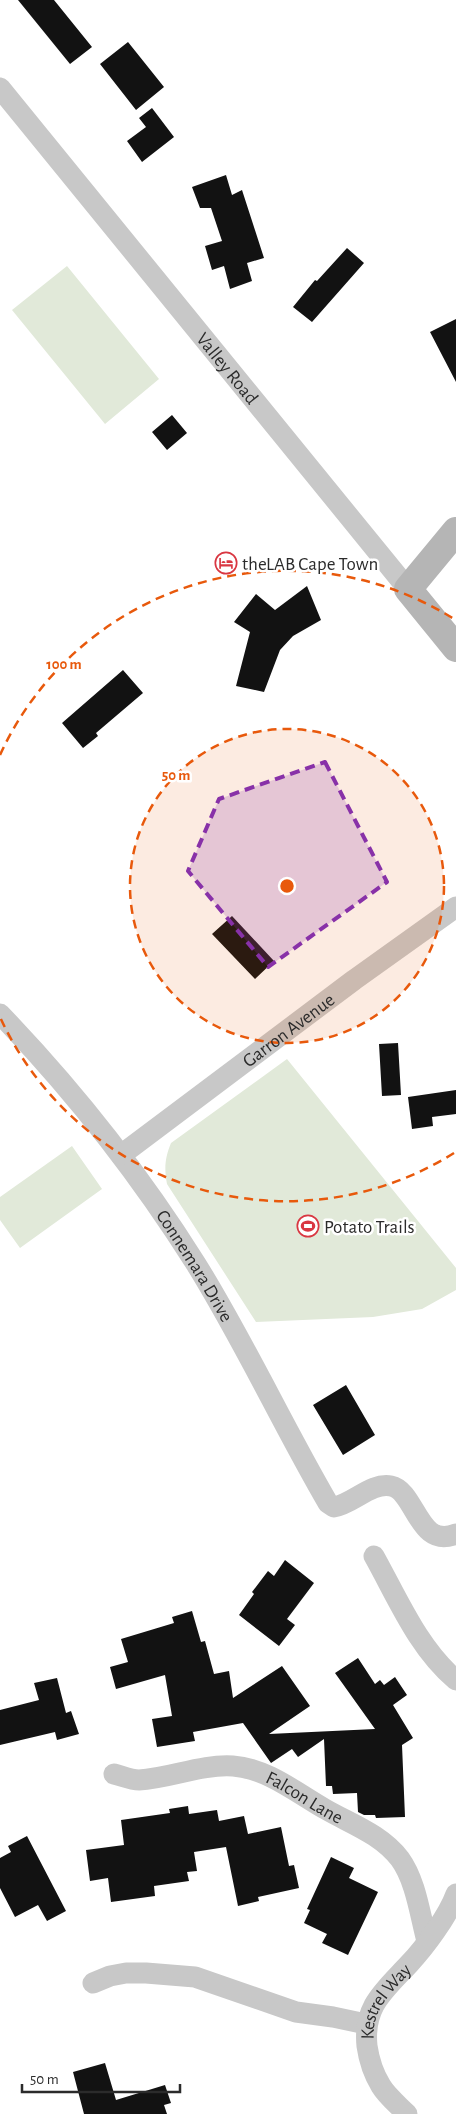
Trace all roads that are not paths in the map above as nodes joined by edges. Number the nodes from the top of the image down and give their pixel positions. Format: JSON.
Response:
{"nodes":[{"id":1,"x":0,"y":88,"type":"edge"},
{"id":2,"x":456,"y":531,"type":"edge"},
{"id":3,"x":408,"y":589,"type":"junction"},
{"id":4,"x":456,"y":648,"type":"edge"},
{"id":5,"x":456,"y":907,"type":"edge"},
{"id":6,"x":0,"y":1014,"type":"edge"},
{"id":7,"x":121,"y":1155,"type":"junction"},
{"id":8,"x":456,"y":1534,"type":"edge"},
{"id":9,"x":374,"y":1556,"type":"dead end"},
{"id":10,"x":456,"y":1680,"type":"edge"},
{"id":11,"x":114,"y":1774,"type":"dead end"},
{"id":12,"x":456,"y":1894,"type":"edge"},
{"id":13,"x":427,"y":1941,"type":"junction"},
{"id":14,"x":93,"y":1983,"type":"dead end"},
{"id":15,"x":366,"y":2024,"type":"junction"},
{"id":16,"x":407,"y":2114,"type":"edge"}],
"edges":[{"from":1,"to":3,"type":"street","name":"Valley Road"},
{"from":2,"to":3,"type":"street"},
{"from":3,"to":4,"type":"street","name":"Valley Road"},
{"from":5,"to":7,"type":"street","name":"Garron Avenue"},
{"from":6,"to":7,"type":"street","name":"Connemara Drive"},
{"from":7,"to":8,"type":"street","name":"Connemara Drive"},
{"from":9,"to":10,"type":"street"},
{"from":11,"to":13,"type":"street","name":"Falcon Lane"},
{"from":12,"to":13,"type":"street","name":"Kestrel Way"},
{"from":13,"to":15,"type":"street","name":"Kestrel Way"},
{"from":14,"to":15,"type":"street"},
{"from":15,"to":16,"type":"street","name":"Kestrel Way"}]}
